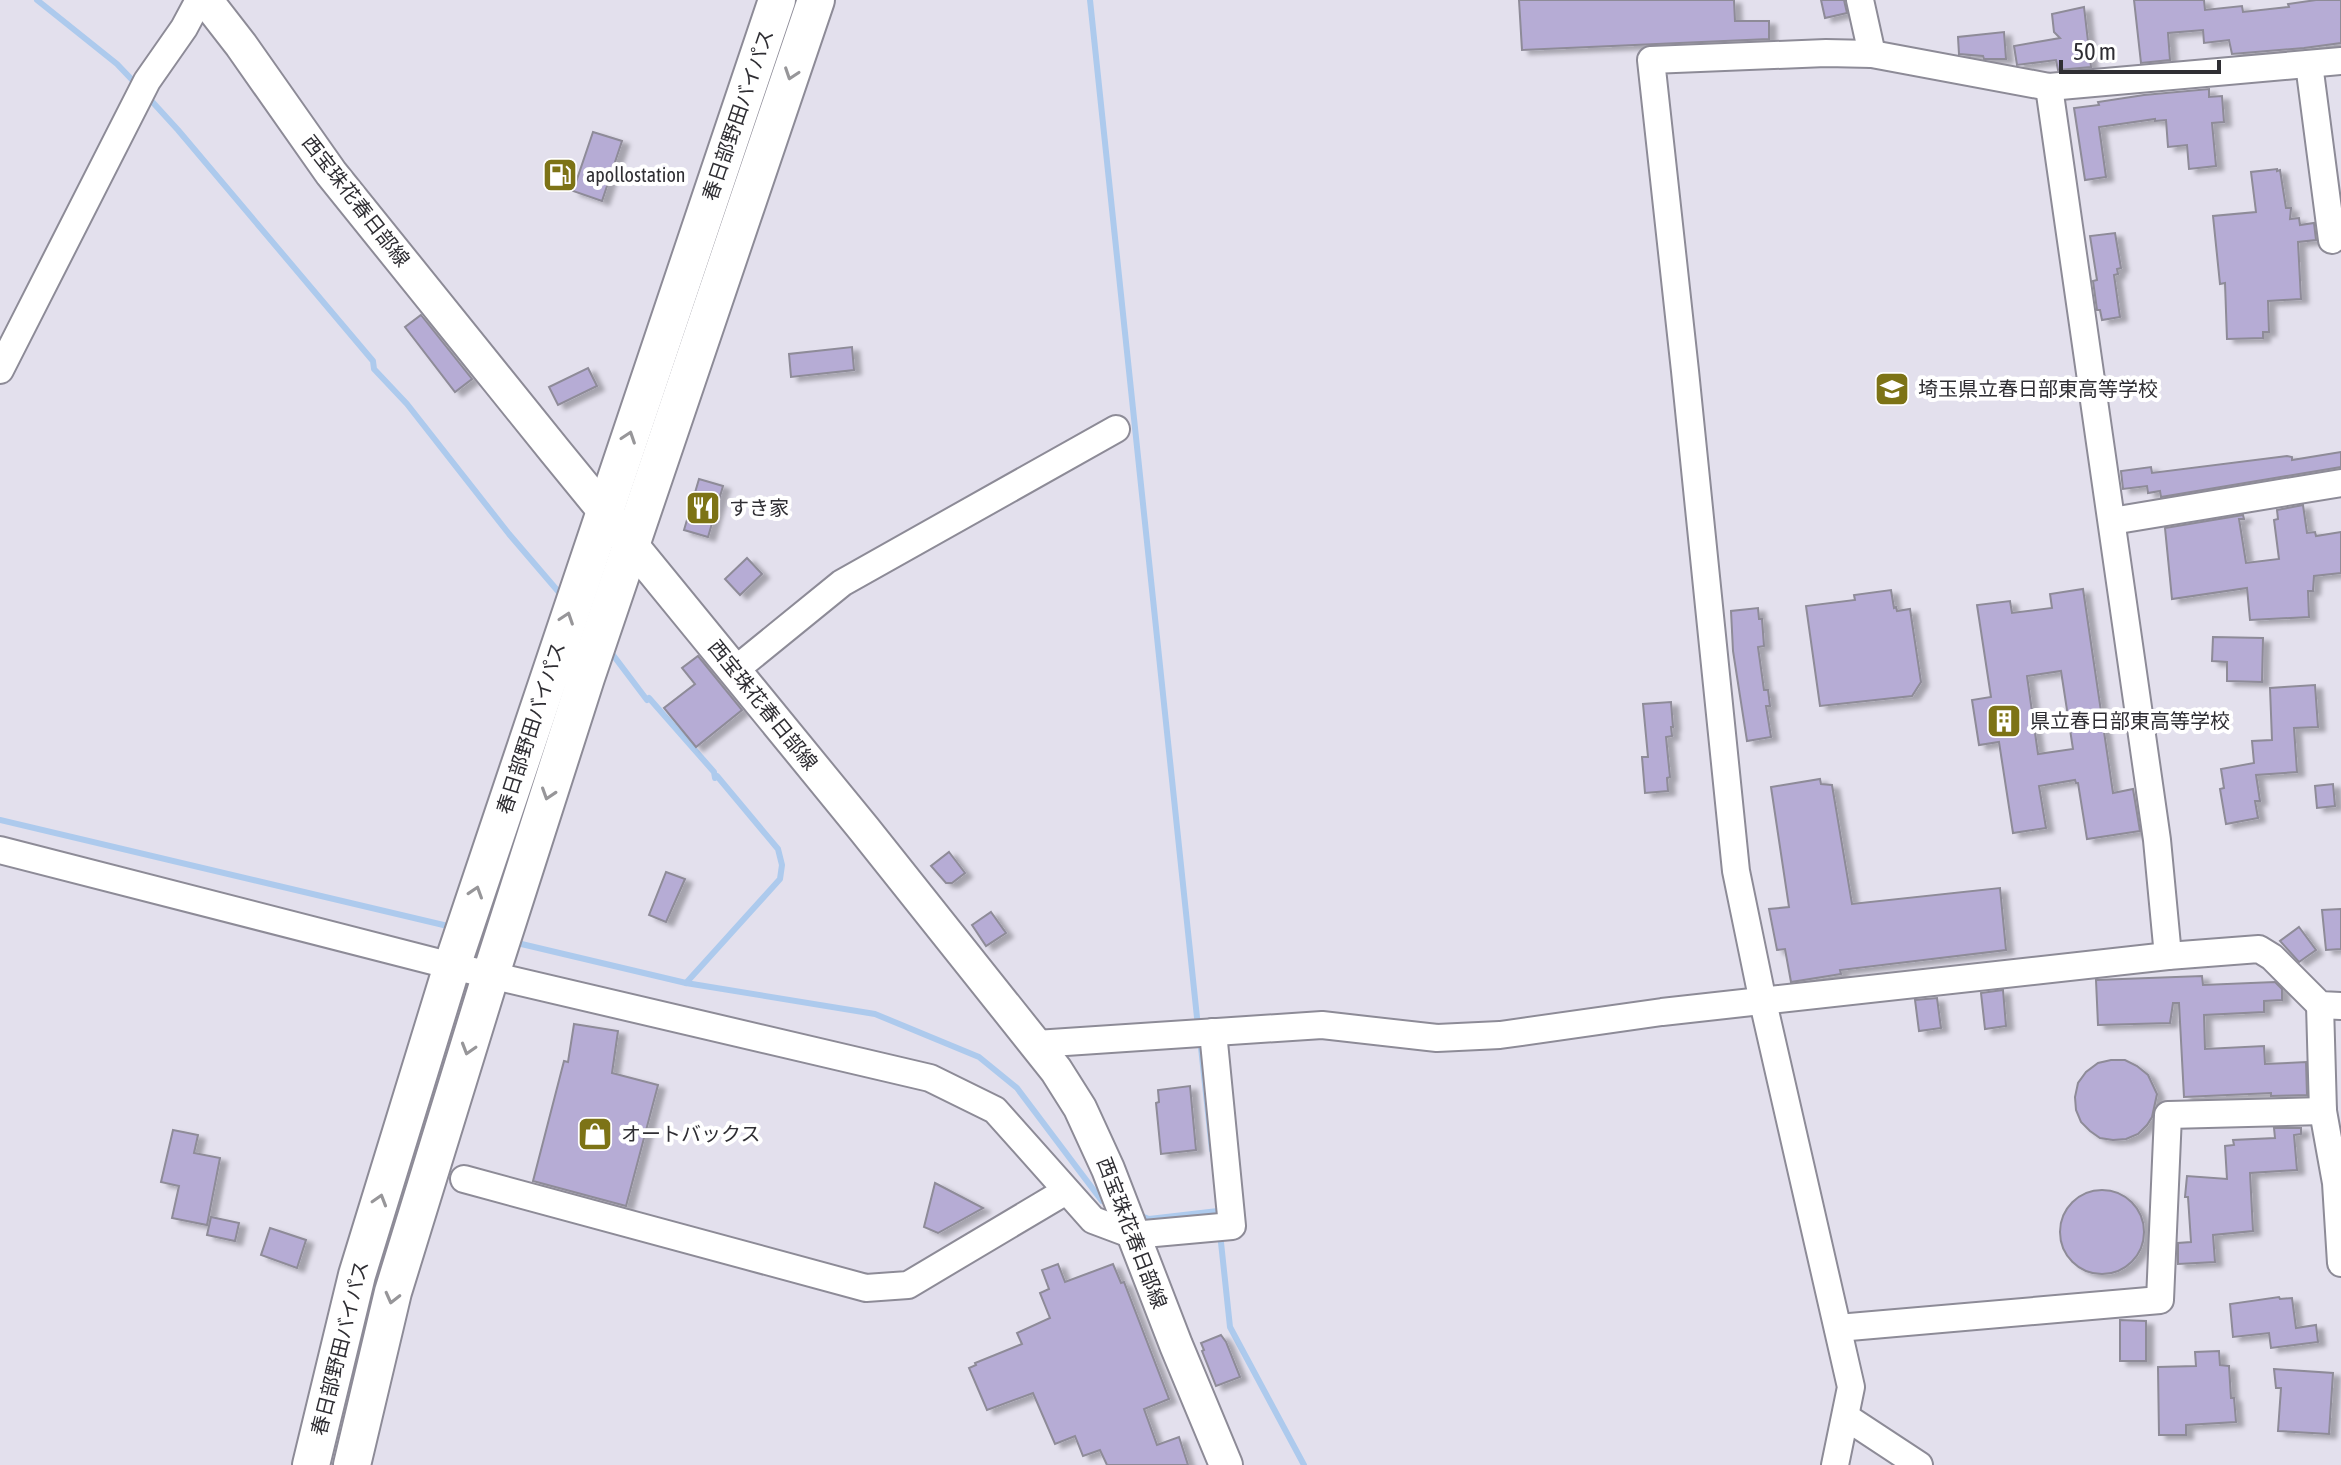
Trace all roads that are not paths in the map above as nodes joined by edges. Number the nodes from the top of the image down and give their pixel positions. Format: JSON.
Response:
{"nodes":[{"id":1,"x":199,"y":0,"type":"edge"},
{"id":2,"x":206,"y":0,"type":"edge"},
{"id":3,"x":777,"y":0,"type":"edge"},
{"id":4,"x":816,"y":0,"type":"edge"},
{"id":5,"x":1860,"y":0,"type":"edge"},
{"id":6,"x":1872,"y":54,"type":"junction"},
{"id":7,"x":2341,"y":61,"type":"edge"},
{"id":8,"x":2309,"y":64,"type":"junction"},
{"id":9,"x":2049,"y":87,"type":"junction"},
{"id":10,"x":2332,"y":240,"type":"dead end"},
{"id":11,"x":0,"y":370,"type":"edge"},
{"id":12,"x":1116,"y":429,"type":"dead end"},
{"id":13,"x":2341,"y":483,"type":"edge"},
{"id":14,"x":604,"y":511,"type":"junction"},
{"id":15,"x":2112,"y":521,"type":"junction"},
{"id":16,"x":631,"y":544,"type":"junction"},
{"id":17,"x":735,"y":670,"type":"junction"},
{"id":18,"x":0,"y":850,"type":"edge"},
{"id":19,"x":2168,"y":956,"type":"junction"},
{"id":20,"x":452,"y":966,"type":"junction"},
{"id":21,"x":491,"y":974,"type":"junction"},
{"id":22,"x":1763,"y":1002,"type":"junction"},
{"id":23,"x":2331,"y":1006,"type":"edge"},
{"id":24,"x":1213,"y":1032,"type":"junction"},
{"id":25,"x":1036,"y":1044,"type":"junction"},
{"id":26,"x":2323,"y":1111,"type":"junction"},
{"id":27,"x":464,"y":1179,"type":"dead end"},
{"id":28,"x":1066,"y":1191,"type":"junction"},
{"id":29,"x":1131,"y":1230,"type":"junction"},
{"id":30,"x":2341,"y":1263,"type":"edge"},
{"id":31,"x":1838,"y":1328,"type":"junction"},
{"id":32,"x":1846,"y":1417,"type":"junction"},
{"id":33,"x":311,"y":1465,"type":"edge"},
{"id":34,"x":352,"y":1465,"type":"edge"},
{"id":35,"x":1226,"y":1465,"type":"edge"},
{"id":36,"x":1835,"y":1465,"type":"edge"},
{"id":37,"x":1919,"y":1465,"type":"edge"}],
"edges":[{"from":1,"to":11,"type":"street"},
{"from":2,"to":14,"type":"main road","name":"西宝珠花春日部線"},
{"from":14,"to":3,"type":"highway","name":"春日部野田バイパス","one_way":true},
{"from":4,"to":16,"type":"highway","name":"春日部野田バイパス","one_way":true},
{"from":5,"to":6,"type":"street"},
{"from":6,"to":9,"type":"street"},
{"from":6,"to":22,"type":"street"},
{"from":7,"to":8,"type":"street"},
{"from":8,"to":9,"type":"street"},
{"from":8,"to":10,"type":"street"},
{"from":9,"to":15,"type":"street"},
{"from":12,"to":17,"type":"street"},
{"from":13,"to":15,"type":"street"},
{"from":14,"to":16,"type":"main road","name":"西宝珠花春日部線"},
{"from":20,"to":14,"type":"highway","name":"春日部野田バイパス","one_way":true},
{"from":15,"to":19,"type":"street"},
{"from":16,"to":17,"type":"main road","name":"西宝珠花春日部線"},
{"from":16,"to":21,"type":"highway","name":"春日部野田バイパス","one_way":true},
{"from":17,"to":25,"type":"main road","name":"西宝珠花春日部線"},
{"from":18,"to":20,"type":"street"},
{"from":19,"to":22,"type":"street"},
{"from":19,"to":23,"type":"street"},
{"from":20,"to":21,"type":"street"},
{"from":33,"to":20,"type":"highway","name":"春日部野田バイパス","one_way":true},
{"from":21,"to":28,"type":"street"},
{"from":21,"to":34,"type":"highway","name":"春日部野田バイパス","one_way":true},
{"from":22,"to":24,"type":"street"},
{"from":22,"to":31,"type":"street"},
{"from":23,"to":26,"type":"street"},
{"from":24,"to":25,"type":"street"},
{"from":24,"to":29,"type":"street"},
{"from":25,"to":29,"type":"main road","name":"西宝珠花春日部線"},
{"from":26,"to":30,"type":"street"},
{"from":26,"to":31,"type":"street"},
{"from":27,"to":28,"type":"street"},
{"from":28,"to":29,"type":"street"},
{"from":29,"to":35,"type":"main road","name":"西宝珠花春日部線"},
{"from":31,"to":32,"type":"street"},
{"from":32,"to":36,"type":"street"},
{"from":32,"to":37,"type":"street"}]}
